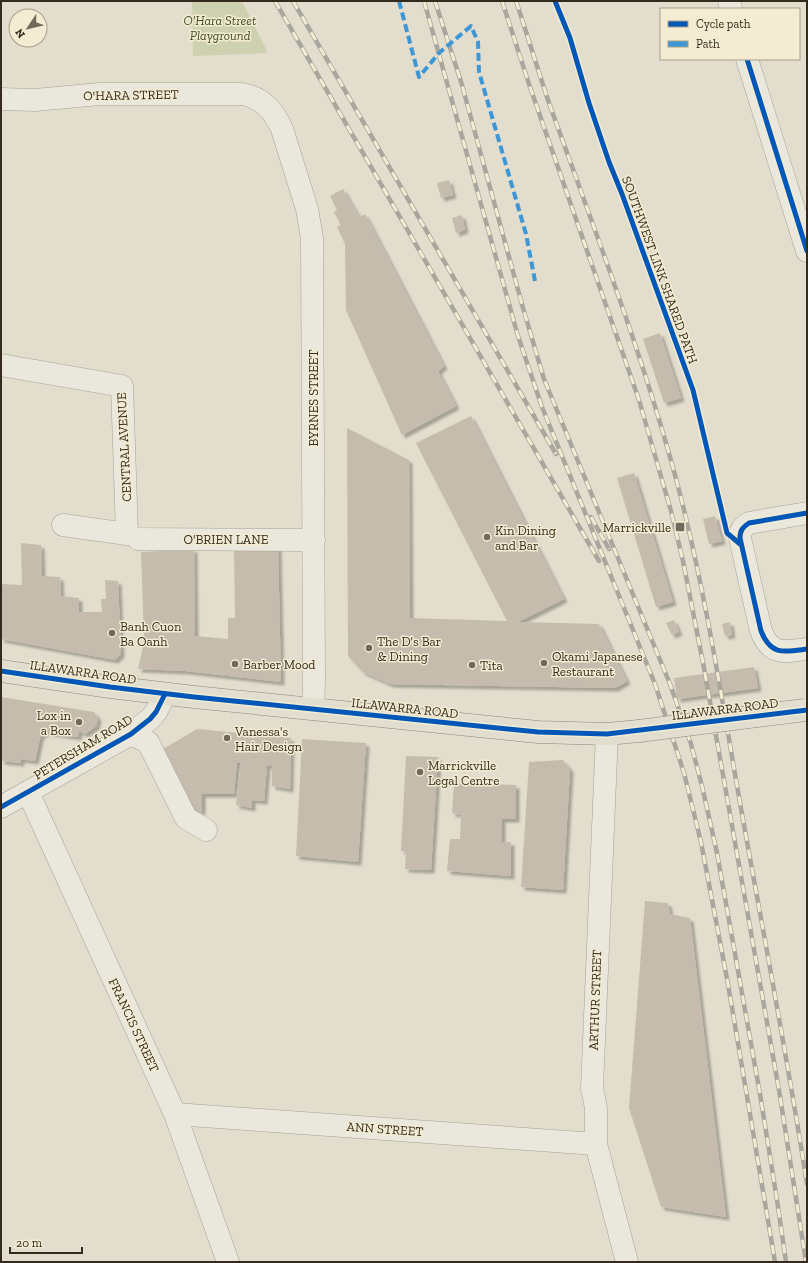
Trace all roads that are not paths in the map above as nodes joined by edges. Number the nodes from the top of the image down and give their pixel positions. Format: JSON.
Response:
{"nodes":[{"id":1,"x":747,"y":60,"type":"edge"},
{"id":2,"x":1,"y":99,"type":"edge"},
{"id":3,"x":260,"y":100,"type":"joint"},
{"id":4,"x":807,"y":251,"type":"edge"},
{"id":5,"x":1,"y":365,"type":"edge"},
{"id":6,"x":807,"y":513,"type":"edge"},
{"id":7,"x":63,"y":525,"type":"dead end"},
{"id":8,"x":132,"y":536,"type":"junction"},
{"id":9,"x":314,"y":540,"type":"junction"},
{"id":10,"x":807,"y":649,"type":"edge"},
{"id":11,"x":1,"y":671,"type":"edge"},
{"id":12,"x":166,"y":694,"type":"junction"},
{"id":13,"x":313,"y":709,"type":"junction"},
{"id":14,"x":806,"y":710,"type":"edge"},
{"id":15,"x":131,"y":734,"type":"junction"},
{"id":16,"x":607,"y":734,"type":"junction"},
{"id":17,"x":28,"y":792,"type":"junction"},
{"id":18,"x":1,"y":807,"type":"edge"},
{"id":19,"x":206,"y":830,"type":"dead end"},
{"id":20,"x":175,"y":1114,"type":"junction"},
{"id":21,"x":596,"y":1144,"type":"junction"},
{"id":22,"x":228,"y":1262,"type":"edge"},
{"id":23,"x":627,"y":1262,"type":"edge"}],
"edges":[{"from":1,"to":4,"type":"street"},
{"from":2,"to":3,"type":"street","name":"O'HARA STREET"},
{"from":3,"to":9,"type":"street","name":"BYRNES STREET"},
{"from":5,"to":8,"type":"street","name":"CENTRAL AVENUE"},
{"from":6,"to":10,"type":"street"},
{"from":7,"to":8,"type":"street","name":"O'BRIEN LANE"},
{"from":8,"to":9,"type":"street","name":"O'BRIEN LANE"},
{"from":9,"to":13,"type":"street","name":"BYRNES STREET"},
{"from":11,"to":12,"type":"main road","name":"ILLAWARRA ROAD"},
{"from":12,"to":13,"type":"main road","name":"ILLAWARRA ROAD"},
{"from":12,"to":15,"type":"street","name":"PETERSHAM ROAD"},
{"from":13,"to":16,"type":"main road","name":"ILLAWARRA ROAD"},
{"from":14,"to":16,"type":"main road","name":"ILLAWARRA ROAD","bridge":true},
{"from":15,"to":17,"type":"street","name":"PETERSHAM ROAD"},
{"from":15,"to":19,"type":"street"},
{"from":16,"to":21,"type":"street","name":"ARTHUR STREET"},
{"from":17,"to":18,"type":"street","name":"PETERSHAM ROAD"},
{"from":17,"to":20,"type":"street","name":"FRANCIS STREET"},
{"from":20,"to":21,"type":"street","name":"ANN STREET"},
{"from":20,"to":22,"type":"street","name":"FRANCIS STREET"},
{"from":21,"to":23,"type":"street","name":"ARTHUR STREET"}]}
